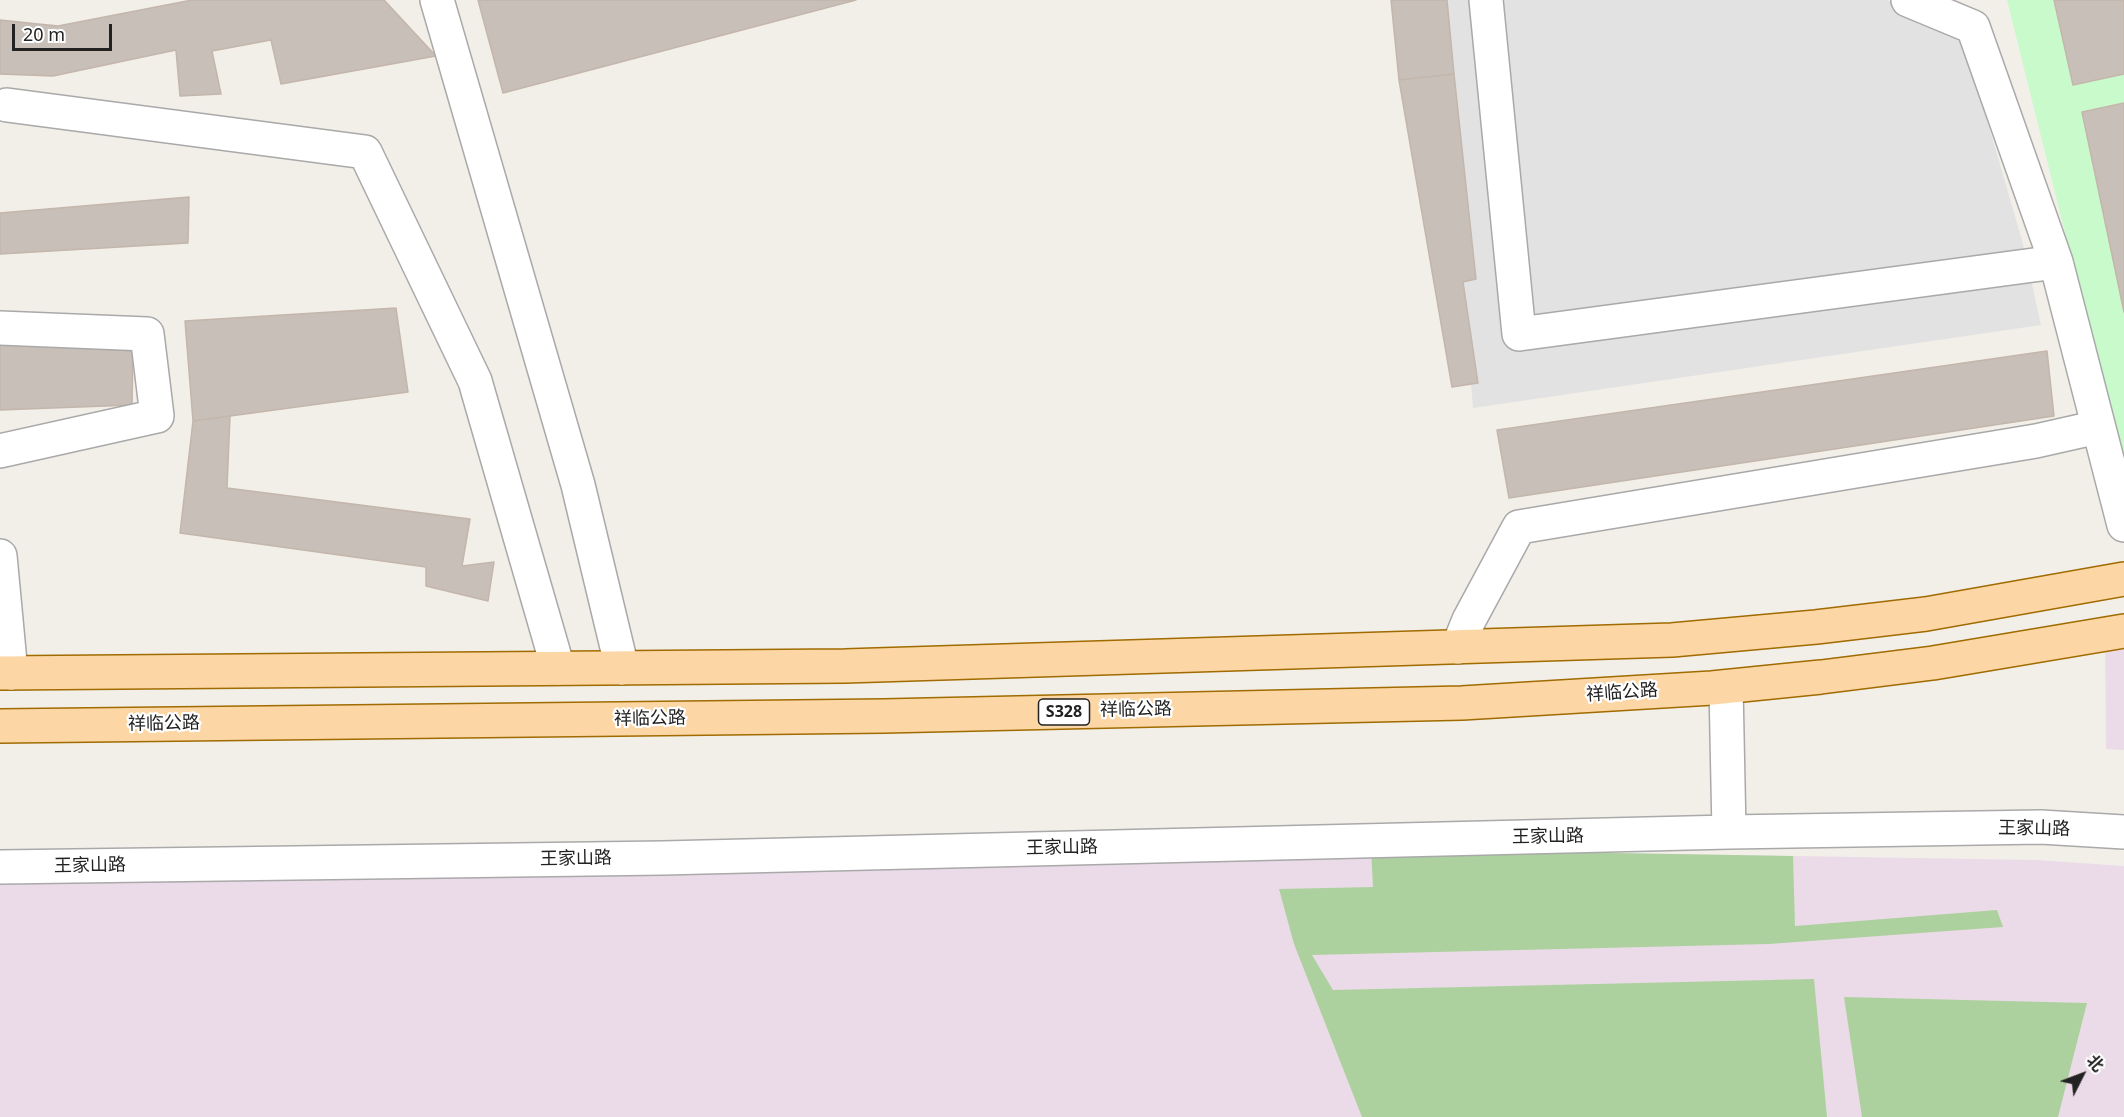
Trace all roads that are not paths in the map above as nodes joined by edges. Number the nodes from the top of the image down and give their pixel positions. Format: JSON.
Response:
{"nodes":[{"id":1,"x":437,"y":0,"type":"edge"},
{"id":2,"x":1486,"y":0,"type":"edge"},
{"id":3,"x":1908,"y":0,"type":"edge"},
{"id":4,"x":7,"y":105,"type":"dead end"},
{"id":5,"x":2056,"y":262,"type":"junction"},
{"id":6,"x":0,"y":328,"type":"edge"},
{"id":7,"x":2098,"y":428,"type":"junction"},
{"id":8,"x":0,"y":451,"type":"edge"},
{"id":9,"x":2122,"y":508,"type":"edge"},
{"id":10,"x":0,"y":556,"type":"edge"},
{"id":11,"x":2124,"y":579,"type":"edge"},
{"id":12,"x":2124,"y":631,"type":"edge"},
{"id":13,"x":1458,"y":647,"type":"junction"},
{"id":14,"x":558,"y":668,"type":"junction"},
{"id":15,"x":622,"y":668,"type":"junction"},
{"id":16,"x":6,"y":673,"type":"edge"},
{"id":17,"x":1726,"y":687,"type":"junction"},
{"id":18,"x":6,"y":726,"type":"edge"},
{"id":19,"x":1729,"y":832,"type":"junction"},
{"id":20,"x":2124,"y":832,"type":"edge"},
{"id":21,"x":0,"y":867,"type":"edge"}],
"edges":[{"from":1,"to":15,"type":"street"},
{"from":2,"to":5,"type":"street"},
{"from":3,"to":5,"type":"street"},
{"from":4,"to":14,"type":"street"},
{"from":5,"to":7,"type":"street"},
{"from":6,"to":8,"type":"street"},
{"from":7,"to":9,"type":"street"},
{"from":7,"to":13,"type":"street"},
{"from":10,"to":16,"type":"street"},
{"from":11,"to":13,"type":"main road"},
{"from":12,"to":17,"type":"main road","name":"祥临公路","number":"S328"},
{"from":13,"to":15,"type":"main road"},
{"from":14,"to":15,"type":"main road"},
{"from":14,"to":16,"type":"main road"},
{"from":16,"to":18,"type":"main road"},
{"from":17,"to":18,"type":"main road","name":"祥临公路","number":"S328"},
{"from":17,"to":19,"type":"street"},
{"from":19,"to":20,"type":"street","name":"王家山路"},
{"from":19,"to":21,"type":"street","name":"王家山路"}]}
